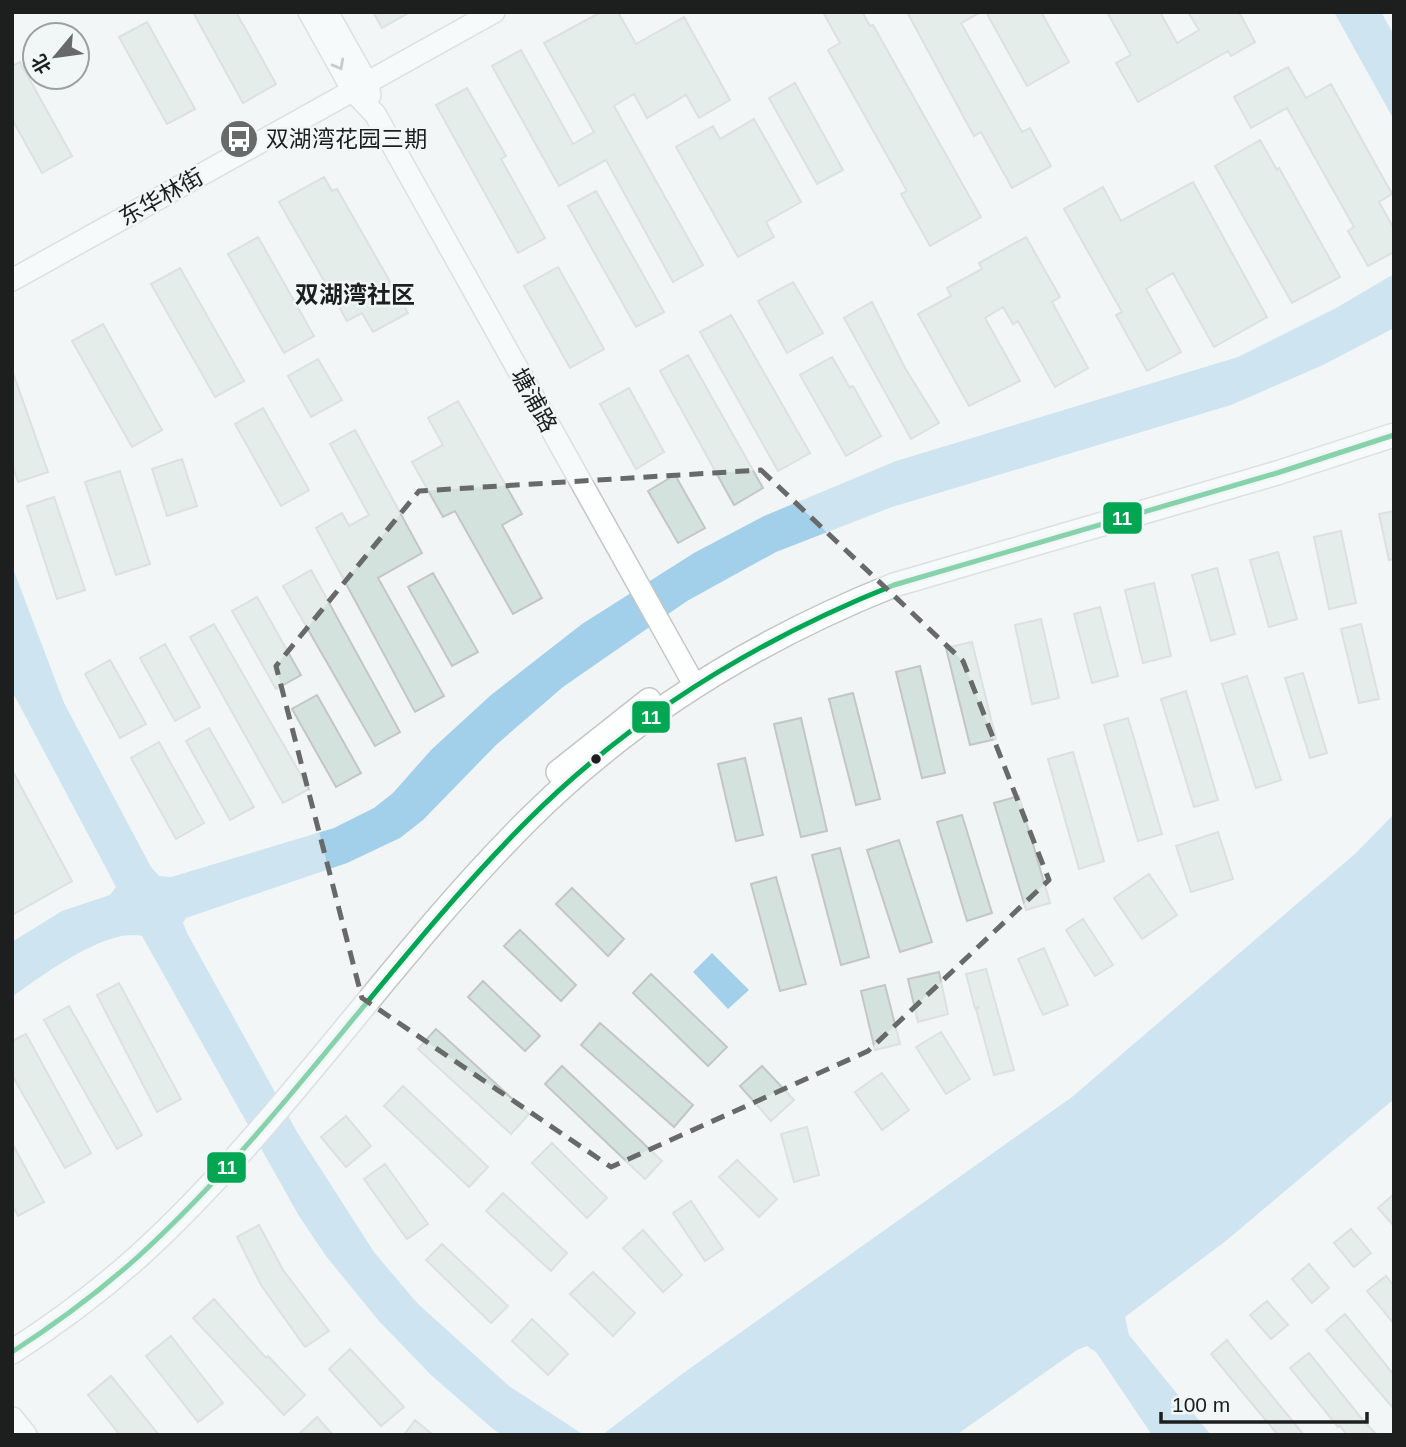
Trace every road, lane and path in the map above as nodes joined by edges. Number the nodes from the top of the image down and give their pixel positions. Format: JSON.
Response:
{"nodes":[{"id":1,"x":309,"y":12,"type":"edge"},
{"id":2,"x":327,"y":12,"type":"edge"},
{"id":3,"x":494,"y":12,"type":"edge"},
{"id":4,"x":360,"y":87,"type":"junction"},
{"id":5,"x":12,"y":281,"type":"edge"},
{"id":6,"x":1394,"y":420,"type":"edge"},
{"id":7,"x":1394,"y":435,"type":"edge"},
{"id":8,"x":691,"y":679,"type":"junction"},
{"id":9,"x":245,"y":1135,"type":"junction"},
{"id":10,"x":12,"y":1335,"type":"edge"},
{"id":11,"x":12,"y":1352,"type":"edge"},
{"id":12,"x":12,"y":1419,"type":"edge"},
{"id":13,"x":25,"y":1435,"type":"edge"}],
"edges":[{"from":1,"to":4,"type":"street","name":"塘浦路","one_way":true},
{"from":2,"to":4,"type":"street","name":"塘浦路"},
{"from":3,"to":4,"type":"street","name":"东华林街"},
{"from":4,"to":5,"type":"street","name":"东华林街"},
{"from":4,"to":8,"type":"street","name":"塘浦路"},
{"from":6,"to":8,"type":"main road"},
{"from":7,"to":8,"type":"main road"},
{"from":8,"to":9,"type":"main road"},
{"from":9,"to":10,"type":"main road"},
{"from":9,"to":11,"type":"main road"},
{"from":12,"to":13,"type":"main road"}]}
